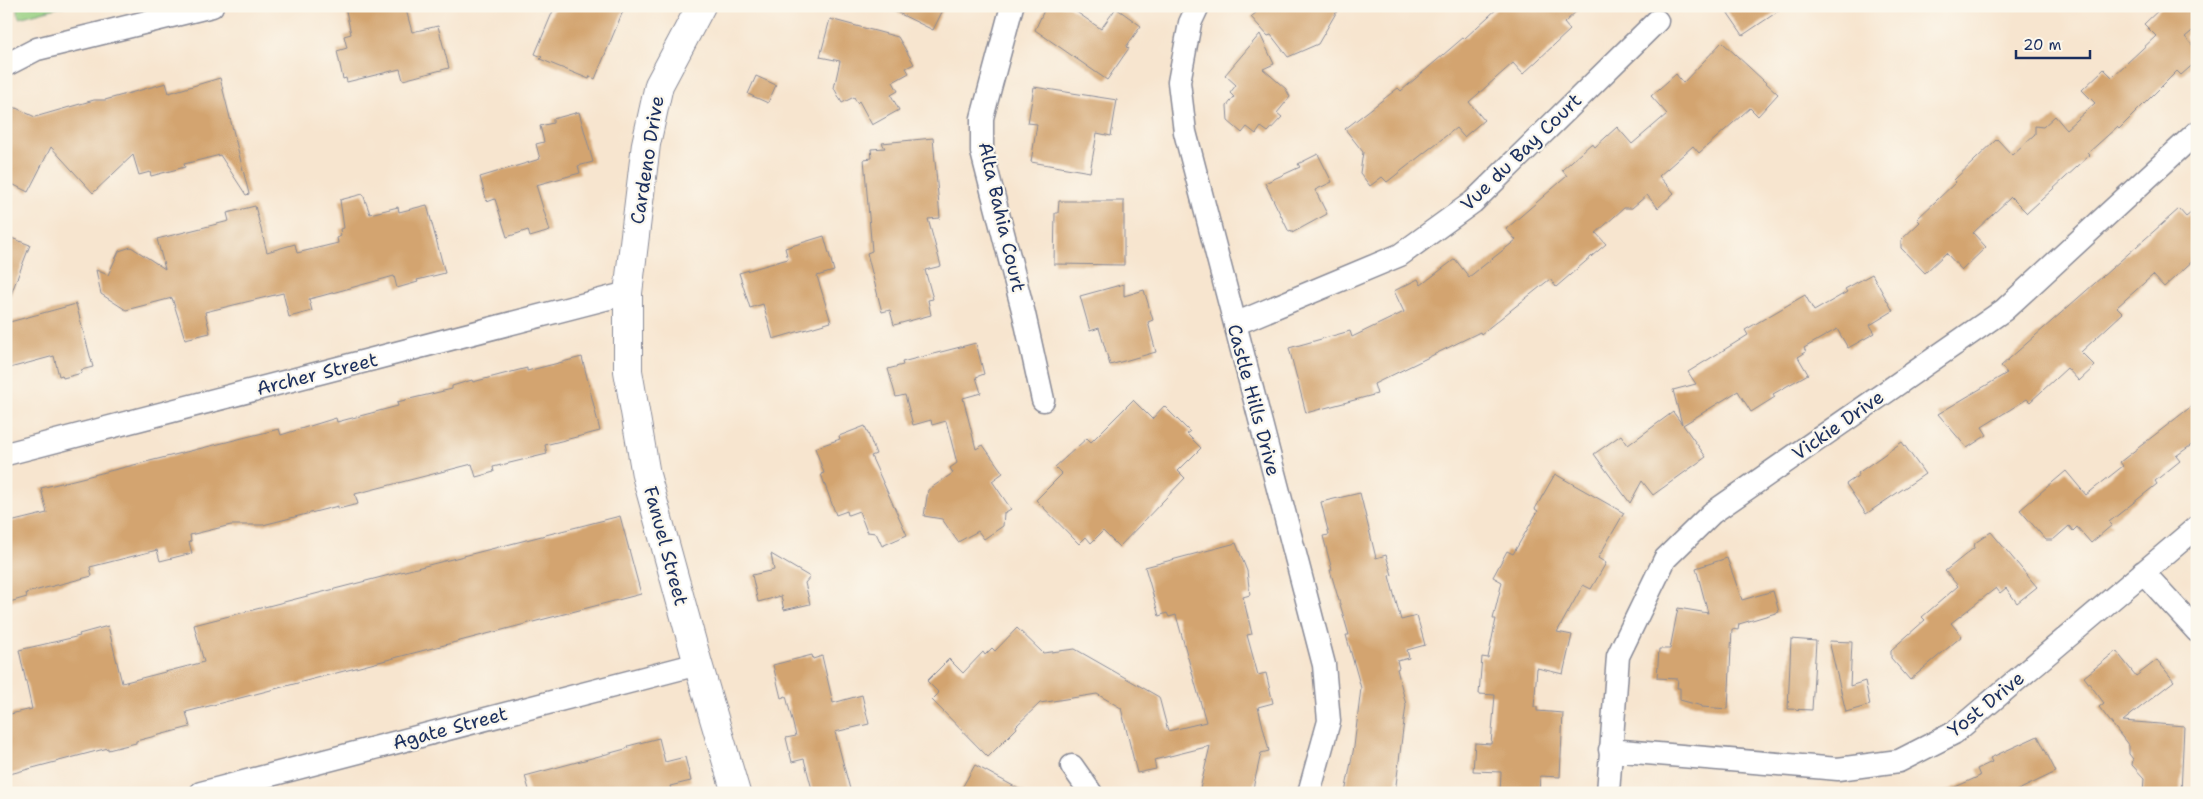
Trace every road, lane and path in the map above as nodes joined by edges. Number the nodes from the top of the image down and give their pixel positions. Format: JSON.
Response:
{"nodes":[{"id":1,"x":212,"y":6,"type":"edge"},
{"id":2,"x":701,"y":6,"type":"edge"},
{"id":3,"x":1012,"y":6,"type":"edge"},
{"id":4,"x":1198,"y":6,"type":"edge"},
{"id":5,"x":1657,"y":21,"type":"dead end"},
{"id":6,"x":6,"y":65,"type":"edge"},
{"id":7,"x":2197,"y":132,"type":"edge"},
{"id":8,"x":628,"y":293,"type":"junction"},
{"id":9,"x":1235,"y":324,"type":"junction"},
{"id":10,"x":1043,"y":400,"type":"dead end"},
{"id":11,"x":6,"y":454,"type":"edge"},
{"id":12,"x":2197,"y":527,"type":"edge"},
{"id":13,"x":2143,"y":572,"type":"junction"},
{"id":14,"x":2197,"y":631,"type":"edge"},
{"id":15,"x":698,"y":664,"type":"junction"},
{"id":16,"x":1610,"y":750,"type":"junction"},
{"id":17,"x":1072,"y":766,"type":"dead end"},
{"id":18,"x":202,"y":793,"type":"edge"},
{"id":19,"x":736,"y":793,"type":"edge"},
{"id":20,"x":1091,"y":793,"type":"edge"},
{"id":21,"x":1309,"y":793,"type":"edge"},
{"id":22,"x":1608,"y":793,"type":"edge"}],
"edges":[{"from":1,"to":6,"type":"street"},
{"from":2,"to":8,"type":"street","name":"Cardeno Drive"},
{"from":3,"to":10,"type":"street","name":"Alta Bahia Court"},
{"from":4,"to":9,"type":"street","name":"Castle Hills Drive"},
{"from":5,"to":9,"type":"street","name":"Vue du Bay Court"},
{"from":7,"to":16,"type":"street","name":"Vickie Drive"},
{"from":8,"to":11,"type":"street","name":"Archer Street"},
{"from":8,"to":15,"type":"street","name":"Fanuel Street"},
{"from":9,"to":21,"type":"street","name":"Castle Hills Drive"},
{"from":12,"to":13,"type":"street","name":"Yost Drive"},
{"from":13,"to":14,"type":"street"},
{"from":13,"to":16,"type":"street","name":"Yost Drive"},
{"from":15,"to":18,"type":"street","name":"Agate Street"},
{"from":15,"to":19,"type":"street","name":"Fanuel Street"},
{"from":16,"to":22,"type":"street","name":"Vickie Drive"},
{"from":17,"to":20,"type":"street"}]}
